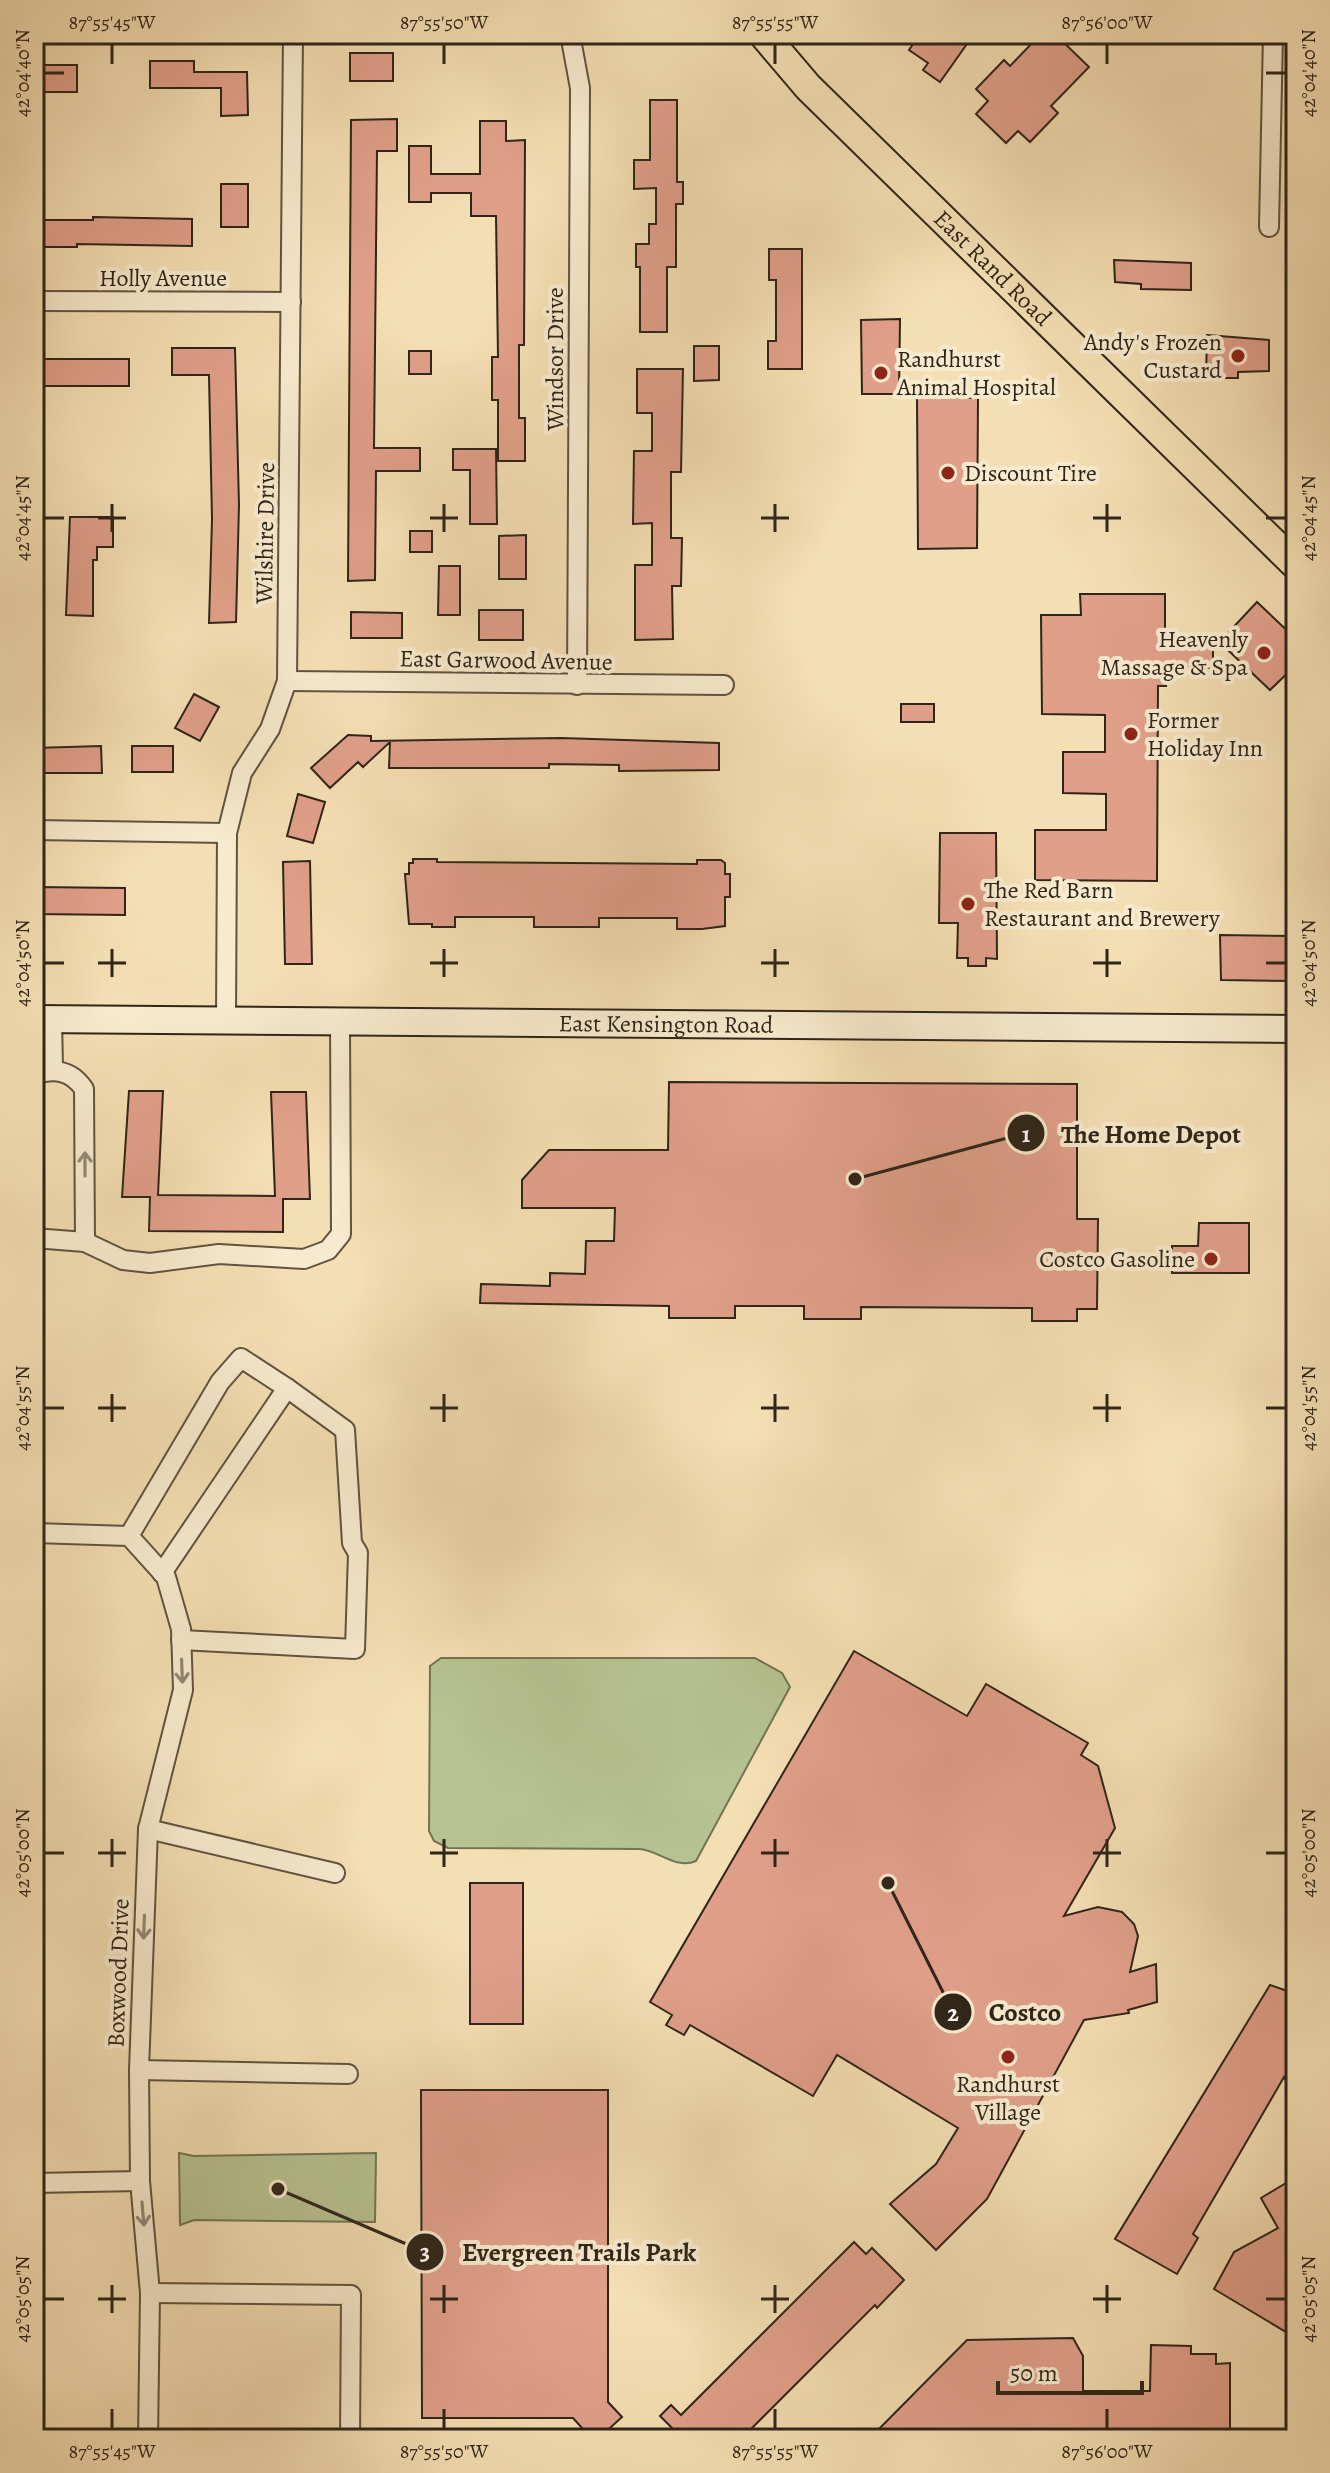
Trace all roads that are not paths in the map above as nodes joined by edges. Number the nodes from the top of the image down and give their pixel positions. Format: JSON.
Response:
{"nodes":[{"id":1,"x":293,"y":34,"type":"edge"},
{"id":2,"x":570,"y":34,"type":"edge"},
{"id":3,"x":763,"y":34,"type":"edge"},
{"id":4,"x":1273,"y":34,"type":"edge"},
{"id":5,"x":1269,"y":227,"type":"dead end"},
{"id":6,"x":34,"y":301,"type":"edge"},
{"id":7,"x":291,"y":302,"type":"junction"},
{"id":8,"x":1296,"y":565,"type":"edge"},
{"id":9,"x":287,"y":681,"type":"junction"},
{"id":10,"x":577,"y":685,"type":"junction"},
{"id":11,"x":724,"y":685,"type":"dead end"},
{"id":12,"x":34,"y":830,"type":"edge"},
{"id":13,"x":227,"y":833,"type":"junction"},
{"id":14,"x":43,"y":1019,"type":"edge"},
{"id":15,"x":226,"y":1020,"type":"junction"},
{"id":16,"x":340,"y":1021,"type":"junction"},
{"id":17,"x":1296,"y":1029,"type":"edge"},
{"id":18,"x":53,"y":1069,"type":"junction"},
{"id":19,"x":34,"y":1075,"type":"edge"},
{"id":20,"x":34,"y":1238,"type":"edge"},
{"id":21,"x":85,"y":1242,"type":"junction"},
{"id":22,"x":287,"y":1388,"type":"junction"},
{"id":23,"x":34,"y":1533,"type":"edge"},
{"id":24,"x":129,"y":1536,"type":"junction"},
{"id":25,"x":162,"y":1573,"type":"junction"},
{"id":26,"x":181,"y":1640,"type":"junction"},
{"id":27,"x":148,"y":1829,"type":"junction"},
{"id":28,"x":335,"y":1873,"type":"dead end"},
{"id":29,"x":139,"y":2070,"type":"junction"},
{"id":30,"x":348,"y":2074,"type":"dead end"},
{"id":31,"x":140,"y":2181,"type":"junction"},
{"id":32,"x":34,"y":2183,"type":"edge"},
{"id":33,"x":150,"y":2293,"type":"junction"},
{"id":34,"x":148,"y":2439,"type":"edge"},
{"id":35,"x":350,"y":2439,"type":"edge"}],
"edges":[{"from":1,"to":7,"type":"street","name":"Wilshire Drive"},
{"from":2,"to":10,"type":"street","name":"Windsor Drive"},
{"from":3,"to":8,"type":"main road","name":"East Rand Road"},
{"from":4,"to":5,"type":"street"},
{"from":6,"to":7,"type":"street","name":"Holly Avenue"},
{"from":7,"to":9,"type":"street","name":"Wilshire Drive"},
{"from":9,"to":10,"type":"street","name":"East Garwood Avenue"},
{"from":9,"to":13,"type":"street","name":"Wilshire Drive"},
{"from":10,"to":11,"type":"street","name":"East Garwood Avenue"},
{"from":12,"to":13,"type":"street"},
{"from":13,"to":15,"type":"street","name":"Wilshire Drive"},
{"from":14,"to":15,"type":"main road","name":"East Kensington Road"},
{"from":14,"to":18,"type":"street"},
{"from":15,"to":16,"type":"main road","name":"East Kensington Road"},
{"from":16,"to":17,"type":"main road","name":"East Kensington Road"},
{"from":16,"to":21,"type":"street"},
{"from":18,"to":19,"type":"street"},
{"from":21,"to":18,"type":"street","one_way":true},
{"from":20,"to":21,"type":"street"},
{"from":22,"to":24,"type":"street"},
{"from":22,"to":25,"type":"street"},
{"from":22,"to":26,"type":"street"},
{"from":23,"to":24,"type":"street"},
{"from":24,"to":25,"type":"street","name":"Boxwood Drive"},
{"from":25,"to":26,"type":"street","name":"Boxwood Drive"},
{"from":26,"to":27,"type":"street","name":"Boxwood Drive","one_way":true},
{"from":27,"to":28,"type":"street"},
{"from":27,"to":29,"type":"street","name":"Boxwood Drive","one_way":true},
{"from":29,"to":30,"type":"street","name":"Boxwood Drive"},
{"from":29,"to":31,"type":"street","name":"Boxwood Drive"},
{"from":31,"to":32,"type":"street"},
{"from":31,"to":33,"type":"street","name":"Boxwood Drive","one_way":true},
{"from":33,"to":34,"type":"street","name":"Boxwood Drive"},
{"from":33,"to":35,"type":"street"}]}
